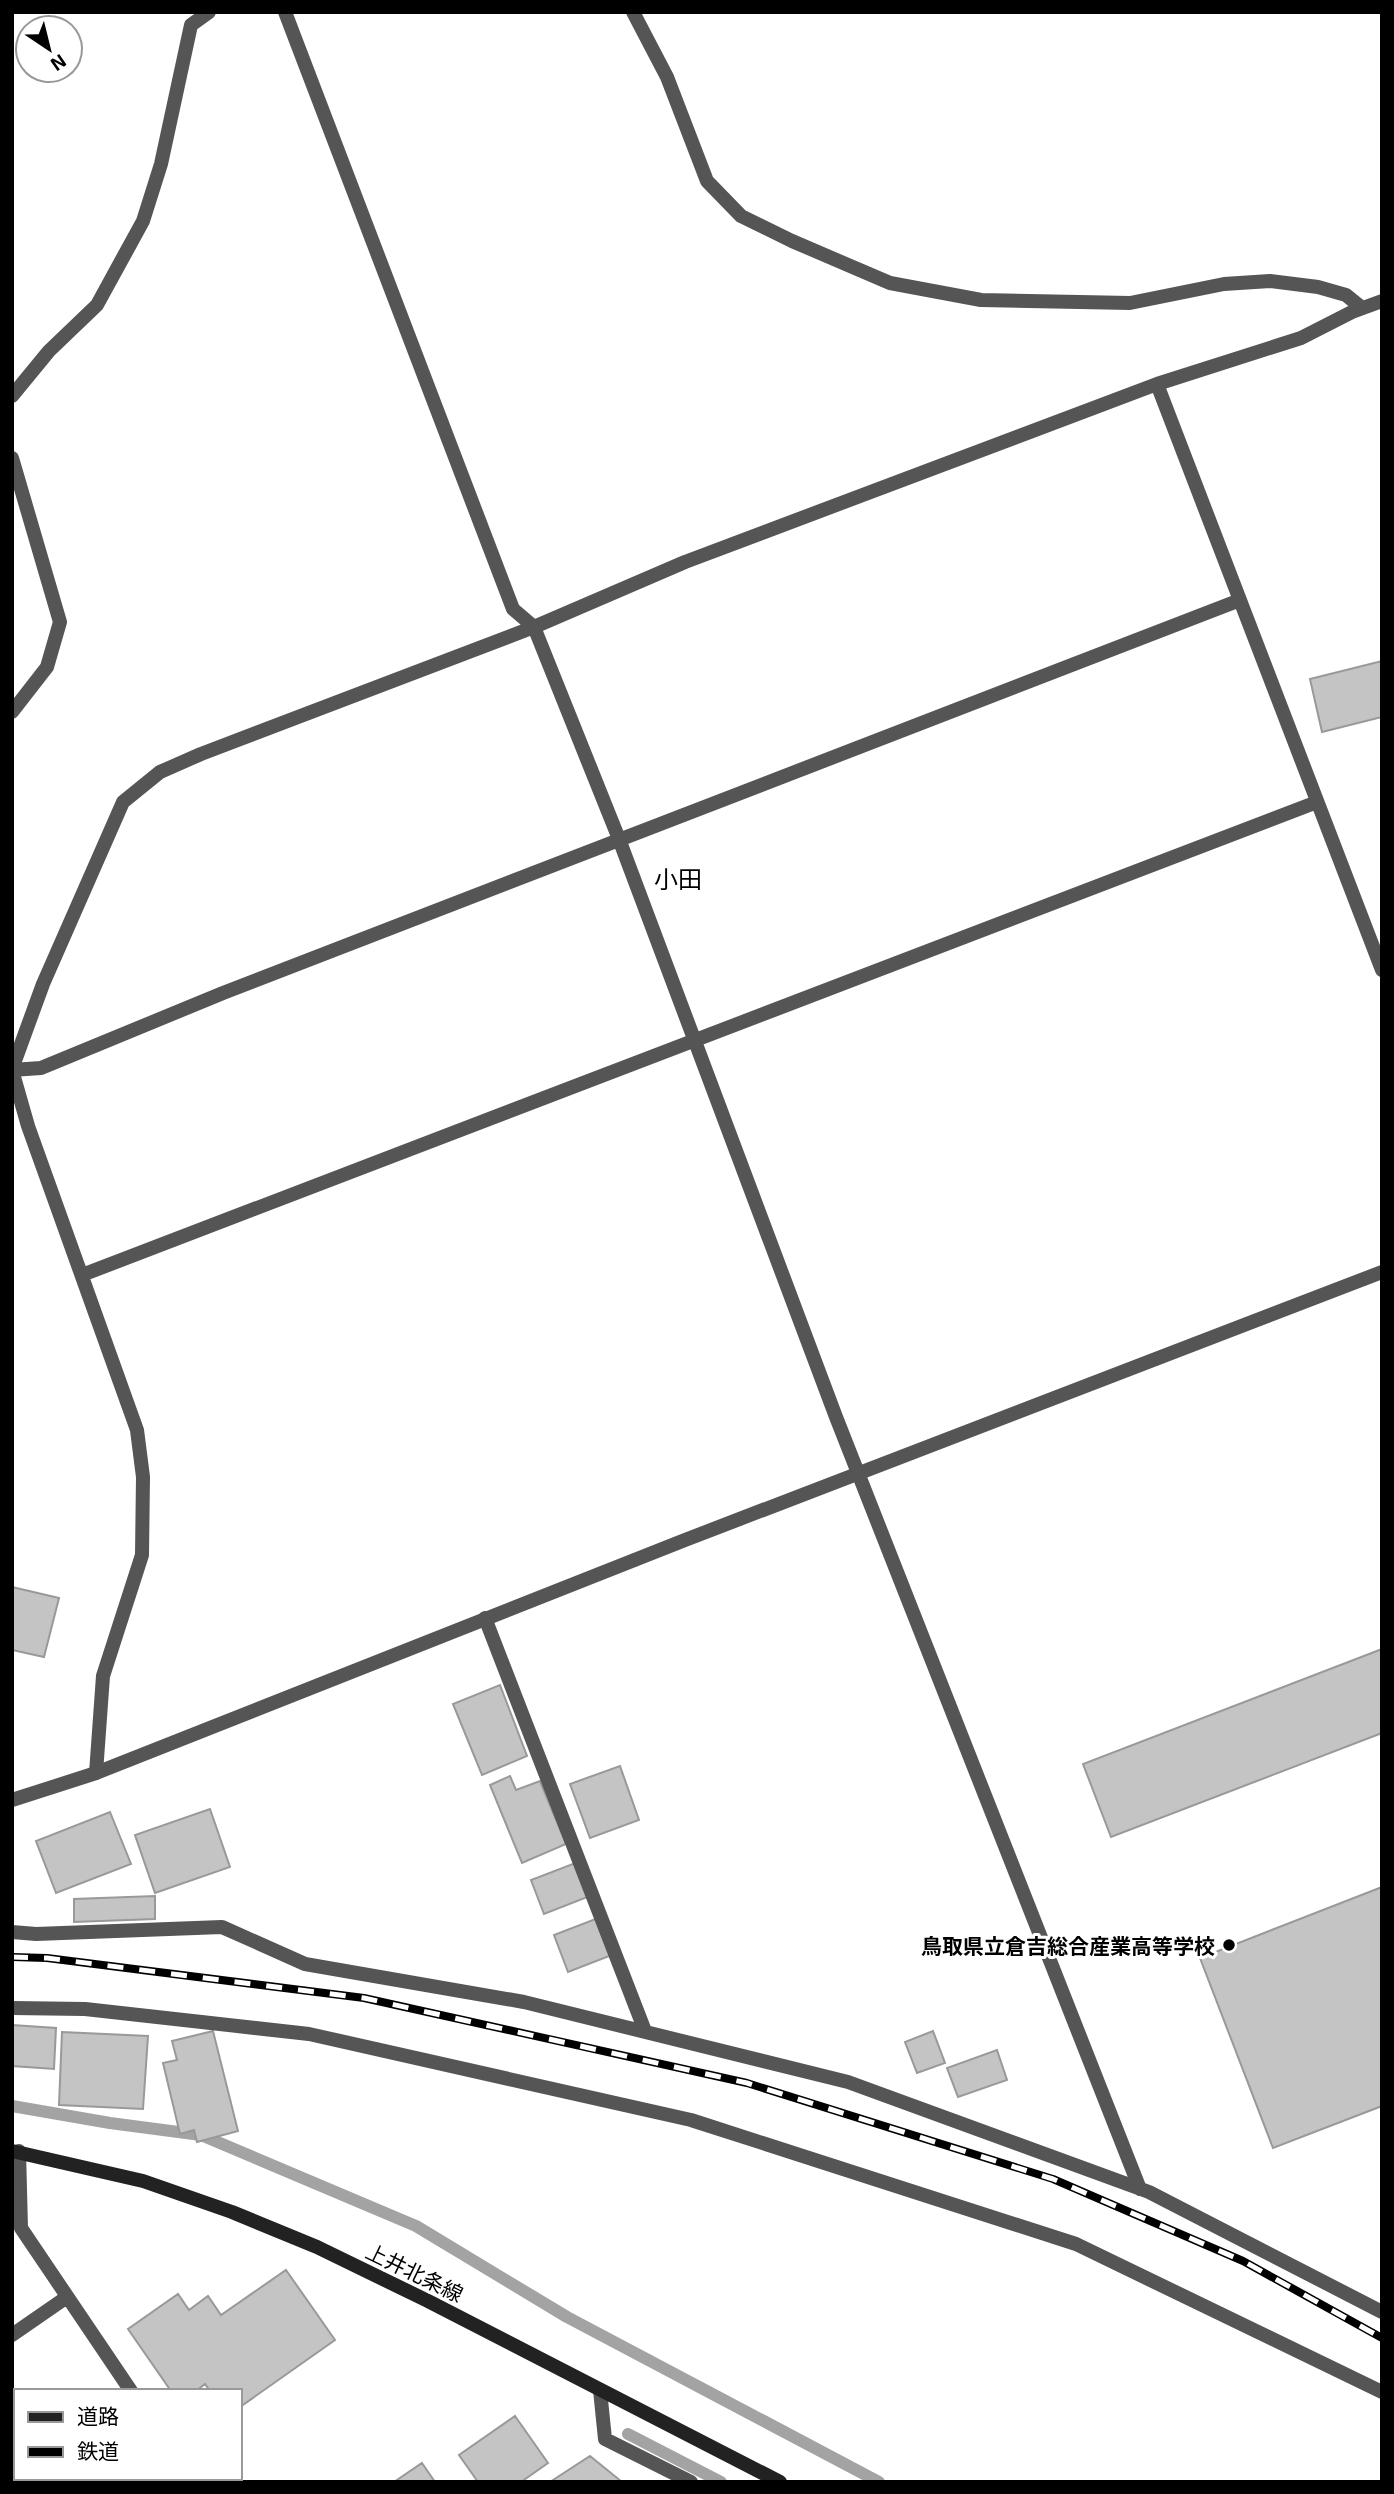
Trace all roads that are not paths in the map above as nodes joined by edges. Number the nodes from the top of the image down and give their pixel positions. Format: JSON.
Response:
{"nodes":[{"id":1,"x":181,"y":12,"type":"edge"},
{"id":2,"x":209,"y":12,"type":"edge"},
{"id":3,"x":285,"y":12,"type":"edge"},
{"id":4,"x":634,"y":12,"type":"edge"},
{"id":5,"x":191,"y":25,"type":"junction"},
{"id":6,"x":1382,"y":301,"type":"edge"},
{"id":7,"x":1362,"y":308,"type":"junction"},
{"id":8,"x":1157,"y":384,"type":"junction"},
{"id":9,"x":12,"y":396,"type":"edge"},
{"id":10,"x":12,"y":458,"type":"edge"},
{"id":11,"x":1240,"y":600,"type":"junction"},
{"id":12,"x":534,"y":627,"type":"junction"},
{"id":13,"x":12,"y":712,"type":"edge"},
{"id":14,"x":1317,"y":802,"type":"junction"},
{"id":15,"x":619,"y":839,"type":"junction"},
{"id":16,"x":1382,"y":970,"type":"edge"},
{"id":17,"x":695,"y":1040,"type":"junction"},
{"id":18,"x":12,"y":1070,"type":"edge"},
{"id":19,"x":1382,"y":1272,"type":"edge"},
{"id":20,"x":82,"y":1275,"type":"junction"},
{"id":21,"x":859,"y":1474,"type":"junction"},
{"id":22,"x":485,"y":1618,"type":"junction"},
{"id":23,"x":96,"y":1773,"type":"junction"},
{"id":24,"x":12,"y":1800,"type":"edge"},
{"id":25,"x":12,"y":1932,"type":"edge"},
{"id":26,"x":12,"y":2008,"type":"edge"},
{"id":27,"x":645,"y":2031,"type":"junction"},
{"id":28,"x":16,"y":2151,"type":"edge"},
{"id":29,"x":1140,"y":2189,"type":"junction"},
{"id":30,"x":67,"y":2297,"type":"junction"},
{"id":31,"x":1382,"y":2312,"type":"edge"},
{"id":32,"x":12,"y":2335,"type":"edge"},
{"id":33,"x":130,"y":2389,"type":"edge"},
{"id":34,"x":600,"y":2390,"type":"junction"},
{"id":35,"x":1382,"y":2392,"type":"edge"},
{"id":36,"x":691,"y":2482,"type":"edge"},
{"id":37,"x":780,"y":2482,"type":"edge"}],
"edges":[{"from":1,"to":5,"type":"street"},
{"from":2,"to":5,"type":"street"},
{"from":3,"to":12,"type":"street"},
{"from":4,"to":7,"type":"street"},
{"from":5,"to":9,"type":"street"},
{"from":6,"to":7,"type":"street"},
{"from":7,"to":8,"type":"street"},
{"from":8,"to":11,"type":"street"},
{"from":8,"to":12,"type":"street"},
{"from":10,"to":13,"type":"street"},
{"from":11,"to":14,"type":"street"},
{"from":11,"to":15,"type":"street"},
{"from":12,"to":15,"type":"street"},
{"from":12,"to":18,"type":"street"},
{"from":14,"to":16,"type":"street"},
{"from":14,"to":17,"type":"street"},
{"from":15,"to":17,"type":"street"},
{"from":15,"to":18,"type":"street"},
{"from":17,"to":20,"type":"street"},
{"from":17,"to":21,"type":"street"},
{"from":18,"to":20,"type":"street"},
{"from":19,"to":21,"type":"street"},
{"from":20,"to":23,"type":"street"},
{"from":21,"to":22,"type":"street"},
{"from":21,"to":29,"type":"street"},
{"from":22,"to":23,"type":"street"},
{"from":22,"to":27,"type":"street"},
{"from":23,"to":24,"type":"street"},
{"from":25,"to":27,"type":"street"},
{"from":26,"to":35,"type":"street"},
{"from":27,"to":29,"type":"street"},
{"from":28,"to":30,"type":"street"},
{"from":28,"to":34,"type":"main road","name":"上井北条線"},
{"from":29,"to":31,"type":"street"},
{"from":30,"to":32,"type":"street"},
{"from":30,"to":33,"type":"street"},
{"from":34,"to":36,"type":"street"},
{"from":34,"to":37,"type":"main road","name":"上井北条線"}]}
